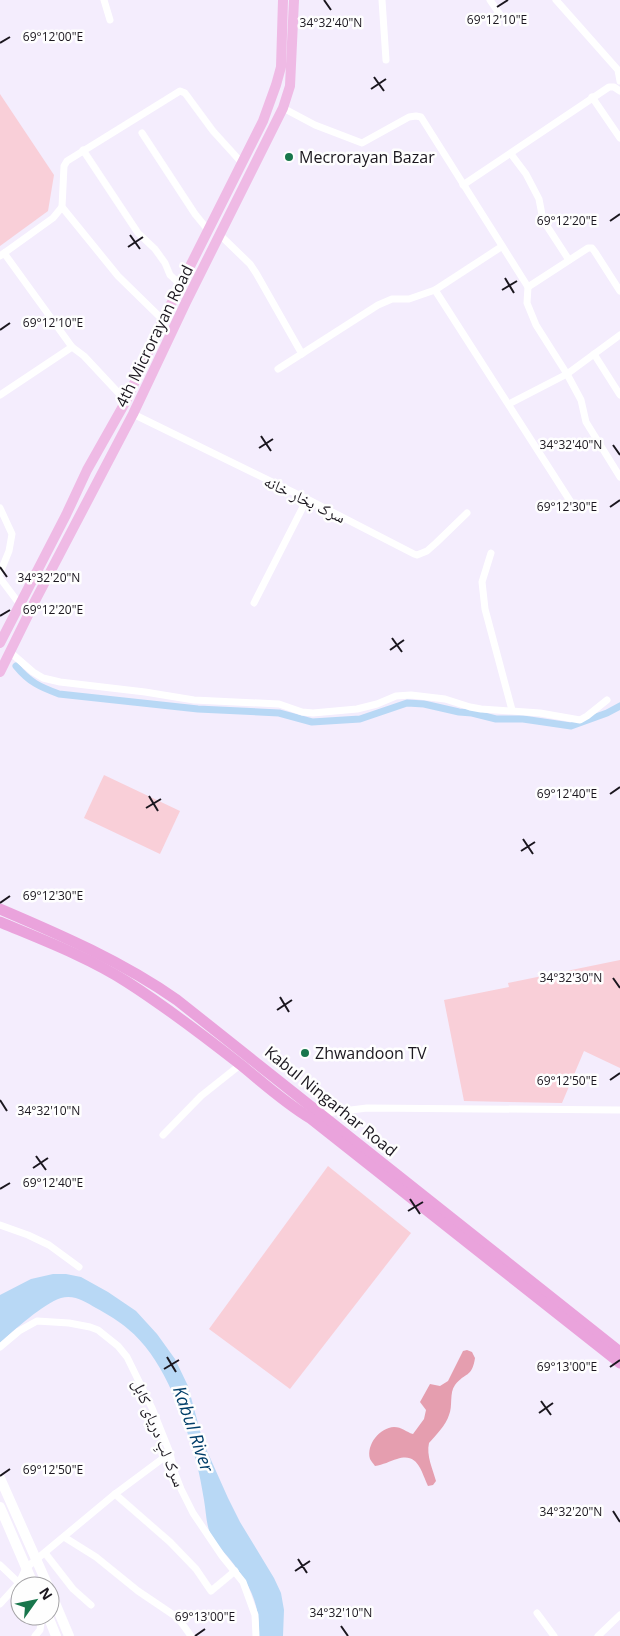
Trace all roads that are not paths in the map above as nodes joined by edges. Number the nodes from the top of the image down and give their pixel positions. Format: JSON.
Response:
{"nodes":[{"id":1,"x":104,"y":0,"type":"edge"},
{"id":2,"x":283,"y":0,"type":"edge"},
{"id":3,"x":294,"y":0,"type":"edge"},
{"id":4,"x":382,"y":0,"type":"edge"},
{"id":5,"x":490,"y":0,"type":"edge"},
{"id":6,"x":556,"y":0,"type":"edge"},
{"id":7,"x":501,"y":16,"type":"dead end"},
{"id":8,"x":110,"y":20,"type":"dead end"},
{"id":9,"x":288,"y":25,"type":"junction"},
{"id":10,"x":386,"y":60,"type":"dead end"},
{"id":11,"x":619,"y":69,"type":"edge"},
{"id":12,"x":620,"y":81,"type":"edge"},
{"id":13,"x":620,"y":91,"type":"edge"},
{"id":14,"x":592,"y":97,"type":"junction"},
{"id":15,"x":283,"y":108,"type":"junction"},
{"id":16,"x":142,"y":133,"type":"dead end"},
{"id":17,"x":620,"y":138,"type":"edge"},
{"id":18,"x":83,"y":150,"type":"junction"},
{"id":19,"x":511,"y":154,"type":"junction"},
{"id":20,"x":242,"y":163,"type":"junction"},
{"id":21,"x":462,"y":185,"type":"junction"},
{"id":22,"x":62,"y":208,"type":"junction"},
{"id":23,"x":206,"y":234,"type":"junction"},
{"id":24,"x":218,"y":239,"type":"junction"},
{"id":25,"x":501,"y":247,"type":"junction"},
{"id":26,"x":2,"y":254,"type":"edge"},
{"id":27,"x":569,"y":260,"type":"junction"},
{"id":28,"x":181,"y":285,"type":"junction"},
{"id":29,"x":528,"y":287,"type":"junction"},
{"id":30,"x":435,"y":290,"type":"junction"},
{"id":31,"x":620,"y":291,"type":"edge"},
{"id":32,"x":163,"y":320,"type":"junction"},
{"id":33,"x":620,"y":335,"type":"edge"},
{"id":34,"x":72,"y":347,"type":"junction"},
{"id":35,"x":302,"y":354,"type":"junction"},
{"id":36,"x":594,"y":354,"type":"junction"},
{"id":37,"x":278,"y":369,"type":"dead end"},
{"id":38,"x":567,"y":374,"type":"junction"},
{"id":39,"x":0,"y":395,"type":"edge"},
{"id":40,"x":620,"y":395,"type":"edge"},
{"id":41,"x":126,"y":401,"type":"junction"},
{"id":42,"x":509,"y":404,"type":"junction"},
{"id":43,"x":133,"y":414,"type":"junction"},
{"id":44,"x":620,"y":477,"type":"edge"},
{"id":45,"x":307,"y":499,"type":"junction"},
{"id":46,"x":574,"y":506,"type":"dead end"},
{"id":47,"x":0,"y":508,"type":"edge"},
{"id":48,"x":467,"y":513,"type":"dead end"},
{"id":49,"x":491,"y":553,"type":"dead end"},
{"id":50,"x":0,"y":573,"type":"edge"},
{"id":51,"x":0,"y":578,"type":"edge"},
{"id":52,"x":254,"y":603,"type":"dead end"},
{"id":53,"x":20,"y":604,"type":"junction"},
{"id":54,"x":30,"y":612,"type":"junction"},
{"id":55,"x":0,"y":643,"type":"edge"},
{"id":56,"x":10,"y":652,"type":"junction"},
{"id":57,"x":0,"y":672,"type":"edge"},
{"id":58,"x":607,"y":700,"type":"dead end"},
{"id":59,"x":512,"y":710,"type":"junction"},
{"id":60,"x":0,"y":909,"type":"edge"},
{"id":61,"x":0,"y":923,"type":"edge"},
{"id":62,"x":240,"y":1065,"type":"junction"},
{"id":63,"x":620,"y":1110,"type":"edge"},
{"id":64,"x":315,"y":1116,"type":"junction"},
{"id":65,"x":162,"y":1135,"type":"dead end"},
{"id":66,"x":0,"y":1225,"type":"edge"},
{"id":67,"x":79,"y":1267,"type":"dead end"},
{"id":68,"x":0,"y":1347,"type":"edge"},
{"id":69,"x":620,"y":1352,"type":"edge"},
{"id":70,"x":620,"y":1363,"type":"edge"},
{"id":71,"x":170,"y":1452,"type":"junction"},
{"id":72,"x":0,"y":1478,"type":"edge"},
{"id":73,"x":115,"y":1494,"type":"junction"},
{"id":74,"x":0,"y":1507,"type":"edge"},
{"id":75,"x":64,"y":1537,"type":"junction"},
{"id":76,"x":41,"y":1556,"type":"junction"},
{"id":77,"x":0,"y":1565,"type":"edge"},
{"id":78,"x":26,"y":1568,"type":"junction"},
{"id":79,"x":235,"y":1571,"type":"junction"},
{"id":80,"x":12,"y":1576,"type":"edge"},
{"id":81,"x":22,"y":1576,"type":"edge"},
{"id":82,"x":30,"y":1576,"type":"edge"},
{"id":83,"x":46,"y":1576,"type":"edge"},
{"id":84,"x":10,"y":1593,"type":"edge"},
{"id":85,"x":0,"y":1604,"type":"edge"},
{"id":86,"x":91,"y":1605,"type":"dead end"},
{"id":87,"x":537,"y":1613,"type":"dead end"},
{"id":88,"x":60,"y":1615,"type":"edge"},
{"id":89,"x":620,"y":1615,"type":"edge"},
{"id":90,"x":69,"y":1636,"type":"edge"},
{"id":91,"x":191,"y":1636,"type":"edge"},
{"id":92,"x":256,"y":1636,"type":"edge"},
{"id":93,"x":554,"y":1636,"type":"edge"},
{"id":94,"x":598,"y":1636,"type":"edge"}],
"edges":[{"from":1,"to":8,"type":"street"},
{"from":2,"to":9,"type":"main road","name":"4th Microrayan Road"},
{"from":3,"to":9,"type":"main road","name":"4th Microrayan Road"},
{"from":4,"to":10,"type":"street"},
{"from":5,"to":7,"type":"street"},
{"from":6,"to":11,"type":"street"},
{"from":9,"to":15,"type":"main road","name":"4th Microrayan Road"},
{"from":9,"to":20,"type":"main road","name":"4th Microrayan Road"},
{"from":11,"to":12,"type":"street"},
{"from":13,"to":14,"type":"street"},
{"from":14,"to":17,"type":"street"},
{"from":14,"to":19,"type":"street"},
{"from":15,"to":21,"type":"street"},
{"from":15,"to":24,"type":"main road","name":"4th Microrayan Road"},
{"from":16,"to":23,"type":"street"},
{"from":18,"to":20,"type":"street"},
{"from":18,"to":22,"type":"street"},
{"from":18,"to":28,"type":"street"},
{"from":19,"to":21,"type":"street"},
{"from":19,"to":27,"type":"street"},
{"from":20,"to":23,"type":"main road","name":"4th Microrayan Road"},
{"from":21,"to":25,"type":"street"},
{"from":22,"to":26,"type":"street"},
{"from":22,"to":32,"type":"street"},
{"from":23,"to":24,"type":"main road"},
{"from":23,"to":28,"type":"main road","name":"4th Microrayan Road"},
{"from":24,"to":35,"type":"street"},
{"from":24,"to":43,"type":"main road","name":"4th Microrayan Road"},
{"from":25,"to":29,"type":"street"},
{"from":25,"to":30,"type":"street"},
{"from":26,"to":34,"type":"street"},
{"from":27,"to":29,"type":"street"},
{"from":27,"to":31,"type":"street"},
{"from":28,"to":32,"type":"main road","name":"4th Microrayan Road"},
{"from":29,"to":38,"type":"street"},
{"from":30,"to":35,"type":"street"},
{"from":30,"to":42,"type":"street"},
{"from":32,"to":41,"type":"main road","name":"4th Microrayan Road"},
{"from":33,"to":36,"type":"street"},
{"from":34,"to":39,"type":"street"},
{"from":34,"to":41,"type":"street"},
{"from":35,"to":37,"type":"street"},
{"from":36,"to":38,"type":"street"},
{"from":36,"to":40,"type":"street"},
{"from":38,"to":42,"type":"street"},
{"from":38,"to":44,"type":"street"},
{"from":41,"to":53,"type":"main road","name":"4th Microrayan Road"},
{"from":42,"to":46,"type":"street"},
{"from":43,"to":45,"type":"street","name":"سرک بخار خانه"},
{"from":43,"to":54,"type":"main road","name":"4th Microrayan Road"},
{"from":45,"to":48,"type":"street","name":"سرک بخار خانه"},
{"from":45,"to":52,"type":"street"},
{"from":47,"to":50,"type":"street"},
{"from":49,"to":59,"type":"street"},
{"from":51,"to":53,"type":"street"},
{"from":53,"to":54,"type":"street"},
{"from":53,"to":55,"type":"main road","name":"4th Microrayan Road"},
{"from":54,"to":56,"type":"main road","name":"4th Microrayan Road"},
{"from":56,"to":57,"type":"main road","name":"4th Microrayan Road"},
{"from":56,"to":59,"type":"street"},
{"from":58,"to":59,"type":"street"},
{"from":60,"to":64,"type":"highway","name":"Kabul Ningarhar Road"},
{"from":61,"to":62,"type":"highway","name":"Kabul Ningarhar Road"},
{"from":62,"to":64,"type":"highway","name":"Kabul Ningarhar Road"},
{"from":62,"to":65,"type":"street"},
{"from":63,"to":64,"type":"street"},
{"from":64,"to":69,"type":"highway","name":"Kabul Ningarhar Road"},
{"from":64,"to":70,"type":"highway","name":"Kabul Ningarhar Road"},
{"from":66,"to":67,"type":"street"},
{"from":68,"to":71,"type":"street","name":"سرک لبِ دریای کابل"},
{"from":71,"to":73,"type":"street"},
{"from":71,"to":79,"type":"street","name":"سرک لبِ دریای کابل"},
{"from":72,"to":76,"type":"main road"},
{"from":73,"to":75,"type":"street"},
{"from":73,"to":79,"type":"street"},
{"from":74,"to":78,"type":"main road"},
{"from":75,"to":76,"type":"street"},
{"from":75,"to":91,"type":"street"},
{"from":76,"to":78,"type":"street"},
{"from":76,"to":83,"type":"main road"},
{"from":76,"to":86,"type":"street"},
{"from":77,"to":80,"type":"street"},
{"from":78,"to":81,"type":"street"},
{"from":78,"to":82,"type":"main road"},
{"from":79,"to":92,"type":"street","name":"سرک لبِ دریای کابل"},
{"from":84,"to":85,"type":"street"},
{"from":87,"to":93,"type":"street"},
{"from":88,"to":90,"type":"main road"},
{"from":89,"to":94,"type":"street"}]}
